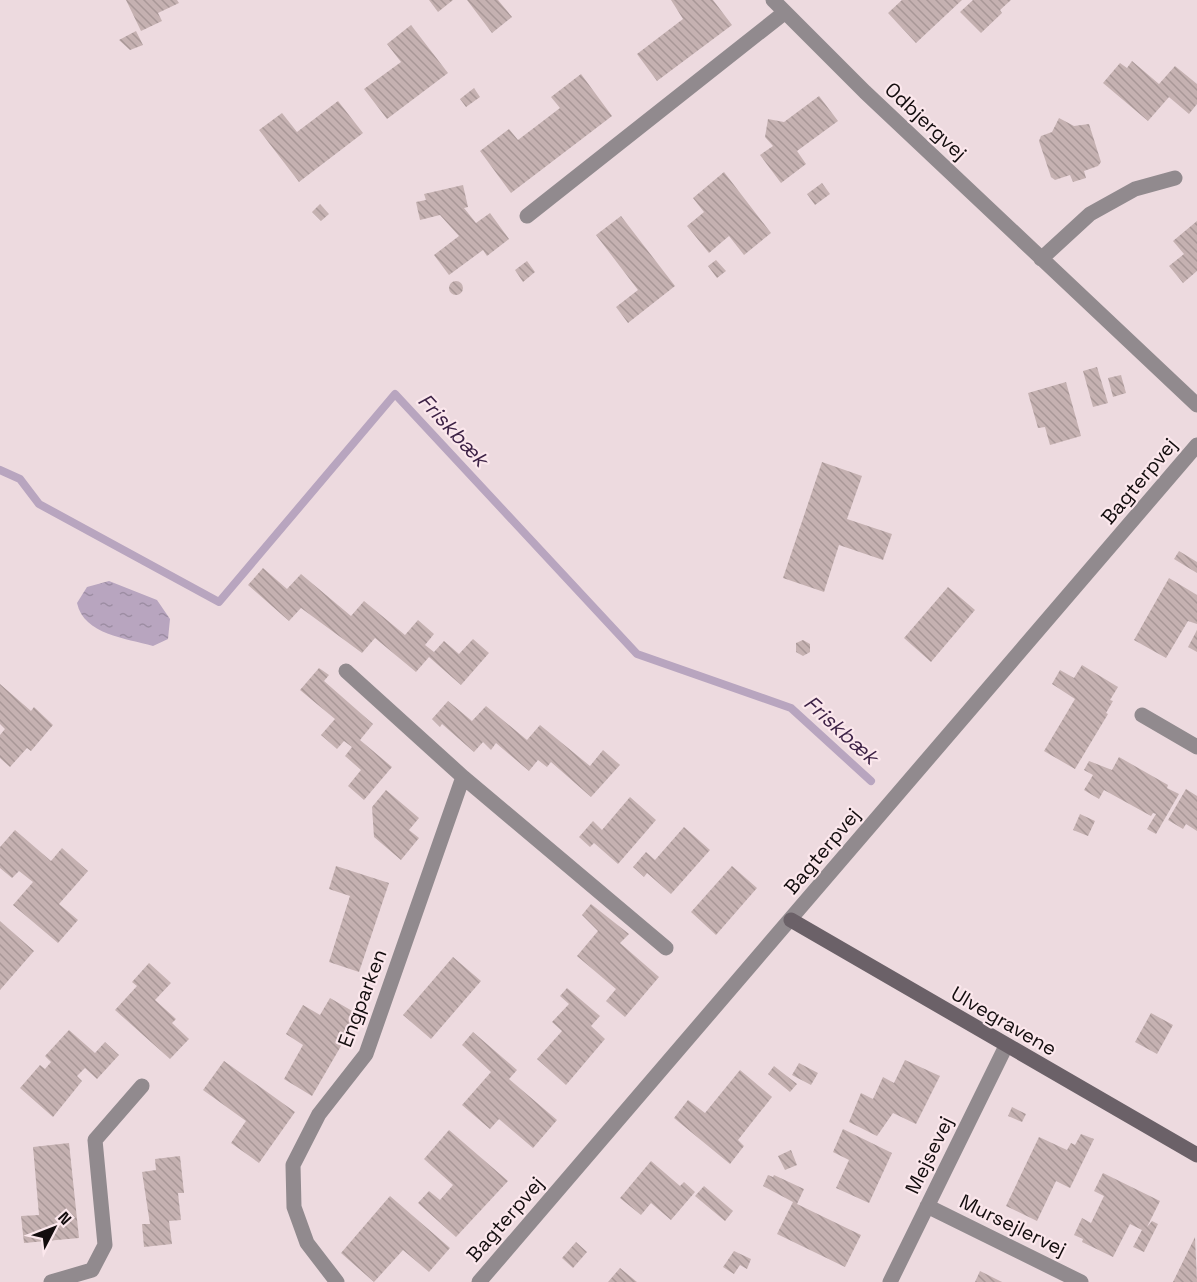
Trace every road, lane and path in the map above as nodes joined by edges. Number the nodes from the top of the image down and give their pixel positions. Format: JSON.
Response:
{"nodes":[{"id":1,"x":773,"y":0,"type":"edge"},
{"id":2,"x":784,"y":13,"type":"junction"},
{"id":3,"x":1175,"y":178,"type":"dead end"},
{"id":4,"x":527,"y":216,"type":"dead end"},
{"id":5,"x":1041,"y":259,"type":"junction"},
{"id":6,"x":1197,"y":405,"type":"edge"},
{"id":7,"x":1197,"y":445,"type":"edge"},
{"id":8,"x":346,"y":671,"type":"dead end"},
{"id":9,"x":1142,"y":715,"type":"dead end"},
{"id":10,"x":1197,"y":747,"type":"edge"},
{"id":11,"x":463,"y":777,"type":"junction"},
{"id":12,"x":791,"y":920,"type":"junction"},
{"id":13,"x":666,"y":948,"type":"dead end"},
{"id":14,"x":1006,"y":1046,"type":"junction"},
{"id":15,"x":142,"y":1086,"type":"dead end"},
{"id":16,"x":1197,"y":1155,"type":"edge"},
{"id":17,"x":927,"y":1206,"type":"junction"},
{"id":18,"x":51,"y":1282,"type":"edge"},
{"id":19,"x":337,"y":1282,"type":"edge"},
{"id":20,"x":479,"y":1282,"type":"edge"},
{"id":21,"x":890,"y":1282,"type":"edge"},
{"id":22,"x":1081,"y":1282,"type":"edge"}],
"edges":[{"from":1,"to":2,"type":"street","name":"Odbjergvej"},
{"from":2,"to":4,"type":"street"},
{"from":2,"to":5,"type":"street","name":"Odbjergvej"},
{"from":3,"to":5,"type":"street"},
{"from":5,"to":6,"type":"street","name":"Odbjergvej"},
{"from":7,"to":12,"type":"street","name":"Bagterpvej"},
{"from":8,"to":11,"type":"street"},
{"from":9,"to":10,"type":"street"},
{"from":11,"to":13,"type":"street"},
{"from":11,"to":19,"type":"street","name":"Engparken"},
{"from":12,"to":14,"type":"street","name":"Ulvegravene"},
{"from":12,"to":20,"type":"street","name":"Bagterpvej"},
{"from":14,"to":16,"type":"street","name":"Ulvegravene"},
{"from":14,"to":17,"type":"street","name":"Mejsevej"},
{"from":15,"to":18,"type":"street"},
{"from":17,"to":21,"type":"street","name":"Mejsevej"},
{"from":17,"to":22,"type":"street","name":"Mursejlervej"}]}
